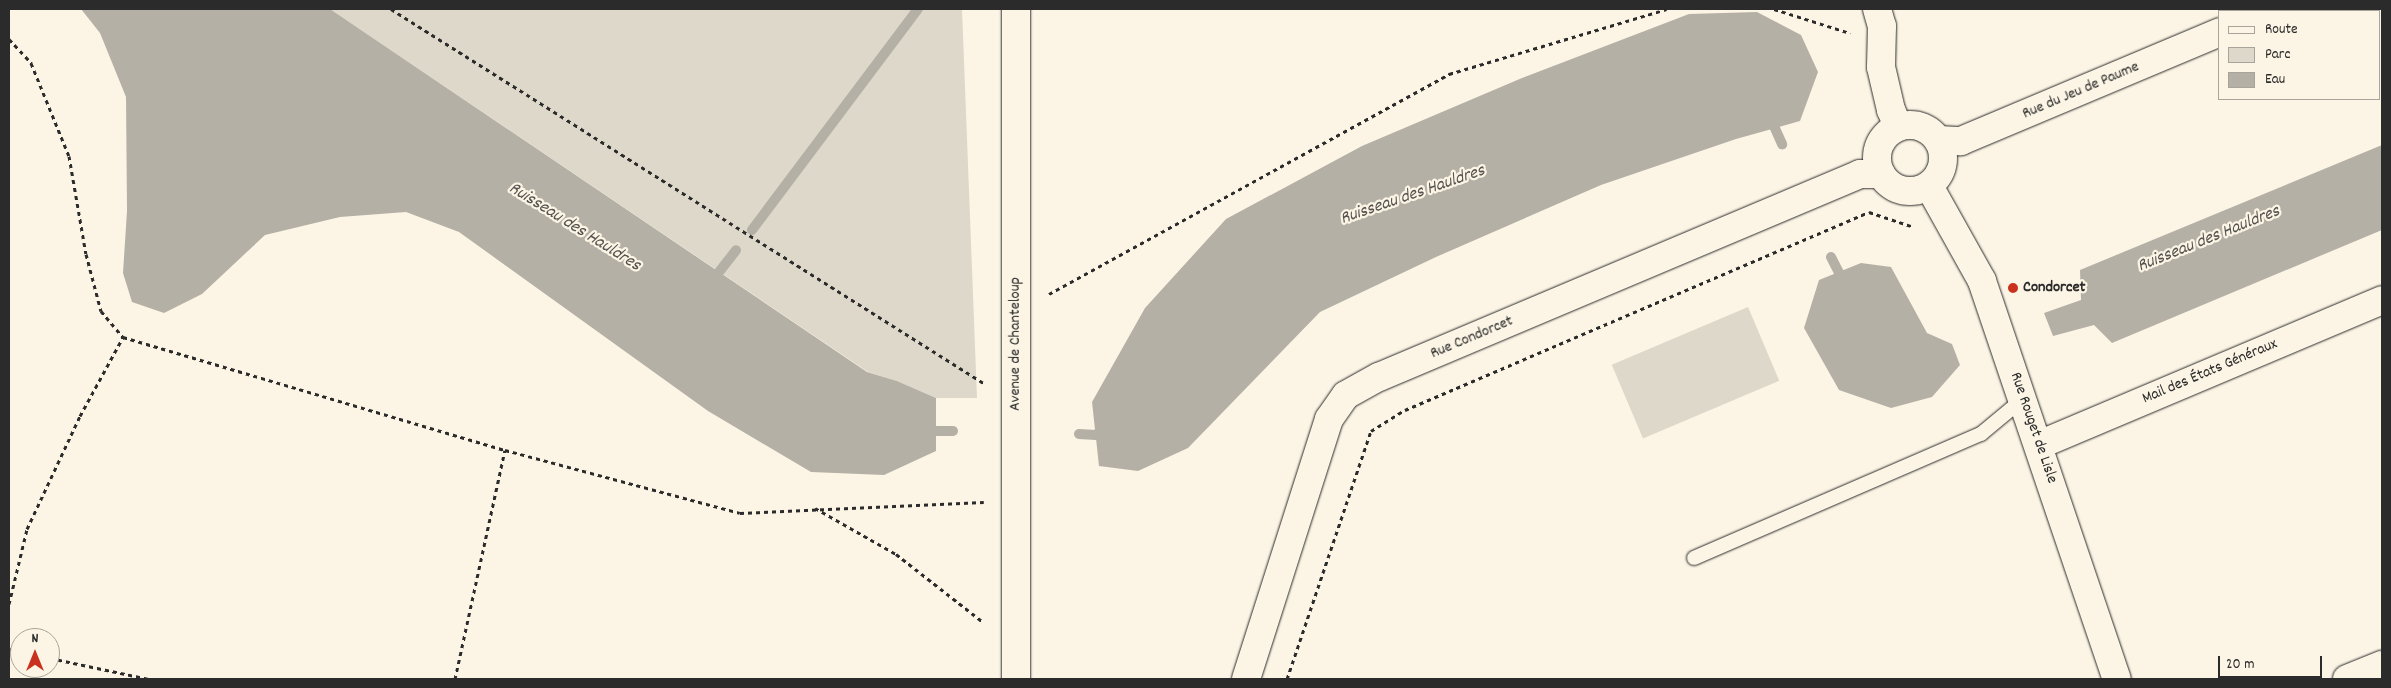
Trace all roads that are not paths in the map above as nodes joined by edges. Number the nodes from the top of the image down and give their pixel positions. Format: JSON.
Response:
{"nodes":[{"id":1,"x":1016,"y":9,"type":"edge"},
{"id":2,"x":1877,"y":9,"type":"edge"},
{"id":3,"x":2218,"y":33,"type":"edge"},
{"id":4,"x":1898,"y":126,"type":"junction"},
{"id":5,"x":1939,"y":140,"type":"junction"},
{"id":6,"x":1880,"y":174,"type":"junction"},
{"id":7,"x":1929,"y":186,"type":"junction"},
{"id":8,"x":2382,"y":300,"type":"edge"},
{"id":9,"x":2023,"y":399,"type":"junction"},
{"id":10,"x":2039,"y":445,"type":"junction"},
{"id":11,"x":1694,"y":558,"type":"dead end"},
{"id":12,"x":2382,"y":665,"type":"edge"},
{"id":13,"x":1016,"y":679,"type":"edge"},
{"id":14,"x":1246,"y":679,"type":"edge"},
{"id":15,"x":2117,"y":679,"type":"edge"},
{"id":16,"x":2347,"y":679,"type":"edge"}],
"edges":[{"from":1,"to":13,"type":"street","name":"Avenue de Chanteloup"},
{"from":2,"to":4,"type":"street"},
{"from":3,"to":5,"type":"street","name":"Rue du Jeu de Paume"},
{"from":4,"to":5,"type":"street"},
{"from":4,"to":6,"type":"street"},
{"from":5,"to":7,"type":"street"},
{"from":6,"to":7,"type":"street"},
{"from":6,"to":14,"type":"street","name":"Rue Condorcet"},
{"from":7,"to":9,"type":"street","name":"Rue Rouget de Lisle"},
{"from":8,"to":10,"type":"street","name":"Mail des États Généraux"},
{"from":9,"to":10,"type":"street","name":"Rue Rouget de Lisle"},
{"from":9,"to":11,"type":"lane"},
{"from":10,"to":15,"type":"street","name":"Rue Rouget de Lisle"},
{"from":12,"to":16,"type":"street"}]}
